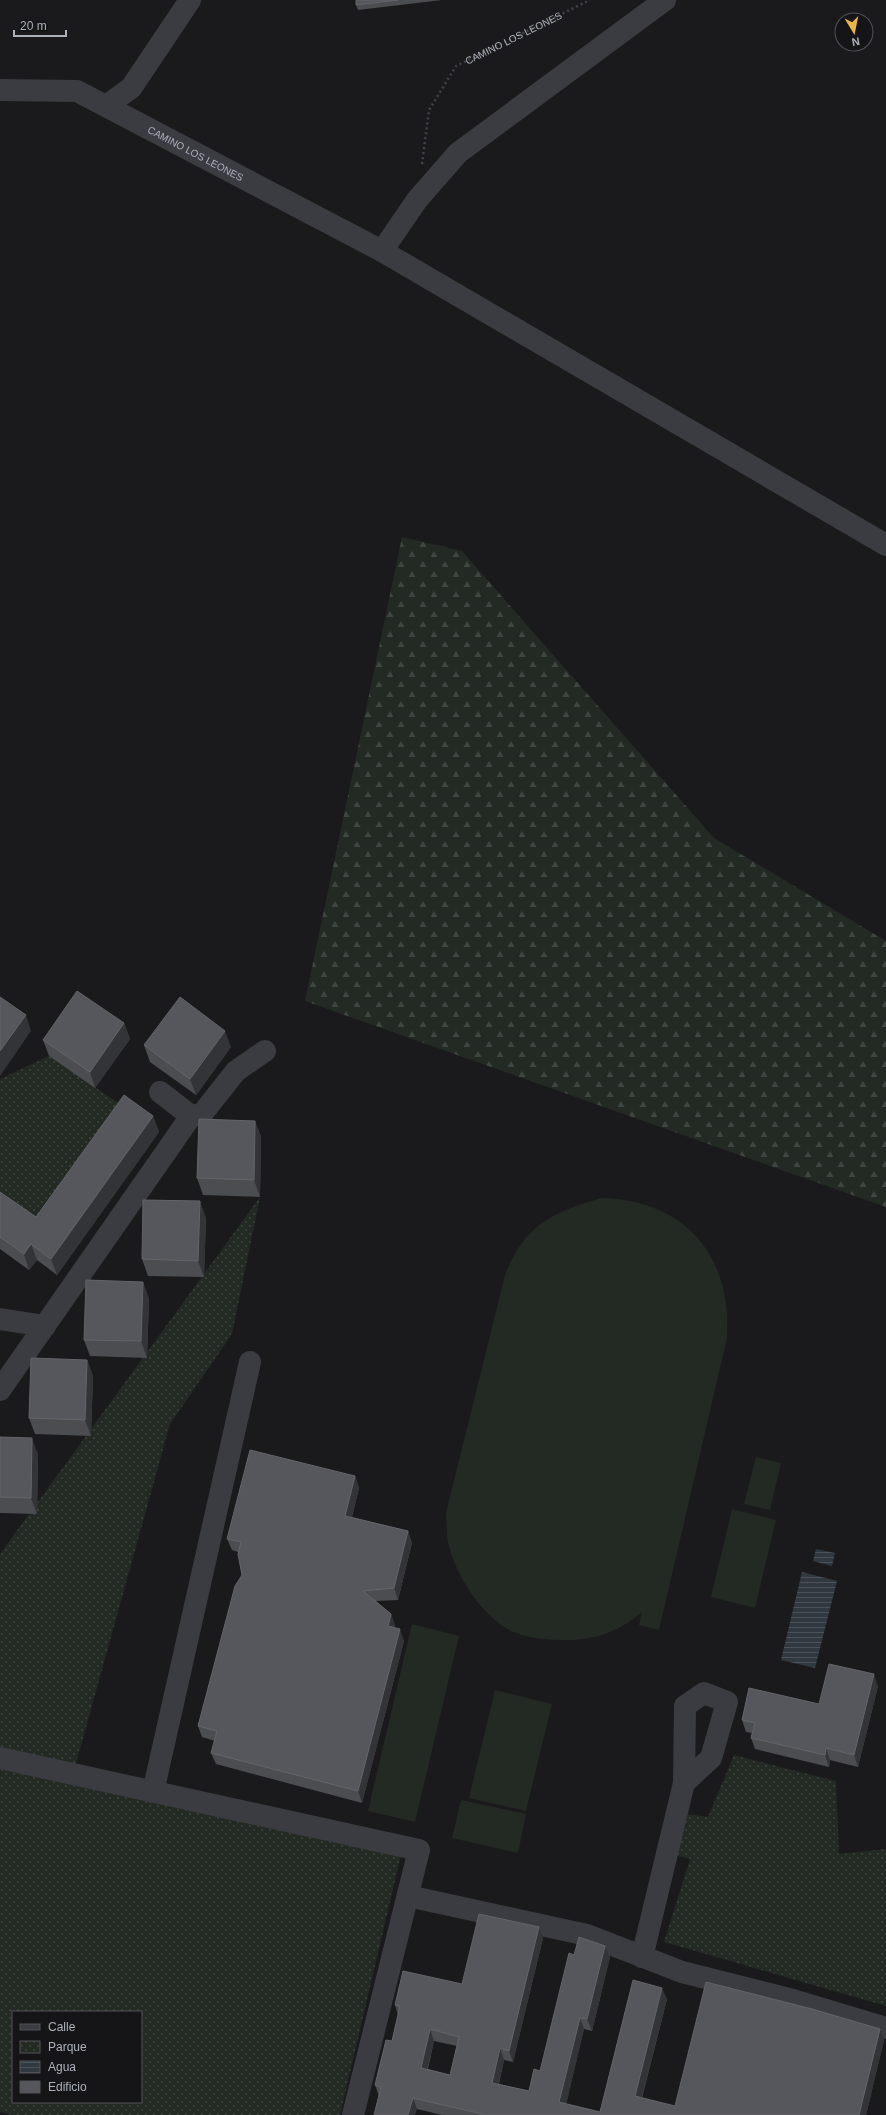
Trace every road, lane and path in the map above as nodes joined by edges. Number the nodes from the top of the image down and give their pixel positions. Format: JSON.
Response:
{"nodes":[{"id":1,"x":190,"y":0,"type":"edge"},
{"id":2,"x":590,"y":0,"type":"edge"},
{"id":3,"x":665,"y":0,"type":"edge"},
{"id":4,"x":0,"y":90,"type":"edge"},
{"id":5,"x":106,"y":106,"type":"junction"},
{"id":6,"x":421,"y":170,"type":"dead end"},
{"id":7,"x":382,"y":251,"type":"junction"},
{"id":8,"x":886,"y":545,"type":"edge"},
{"id":9,"x":265,"y":1051,"type":"dead end"},
{"id":10,"x":160,"y":1092,"type":"dead end"},
{"id":11,"x":191,"y":1116,"type":"junction"},
{"id":12,"x":0,"y":1319,"type":"edge"},
{"id":13,"x":45,"y":1326,"type":"junction"},
{"id":14,"x":250,"y":1362,"type":"dead end"},
{"id":15,"x":0,"y":1390,"type":"edge"},
{"id":16,"x":0,"y":1758,"type":"edge"},
{"id":17,"x":684,"y":1783,"type":"dead end"},
{"id":18,"x":153,"y":1792,"type":"junction"},
{"id":19,"x":408,"y":1896,"type":"junction"},
{"id":20,"x":642,"y":1957,"type":"junction"},
{"id":21,"x":886,"y":2028,"type":"edge"},
{"id":22,"x":352,"y":2115,"type":"edge"}],
"edges":[{"from":1,"to":5,"type":"street"},
{"from":2,"to":6,"type":"path","name":"CAMINO LOS LEONES"},
{"from":3,"to":7,"type":"street"},
{"from":4,"to":5,"type":"street","name":"CAMINO LOS LEONES"},
{"from":5,"to":7,"type":"street","name":"CAMINO LOS LEONES"},
{"from":7,"to":8,"type":"street","name":"CAMINO LOS LEONES"},
{"from":9,"to":11,"type":"street"},
{"from":10,"to":11,"type":"street"},
{"from":11,"to":13,"type":"street"},
{"from":12,"to":13,"type":"street"},
{"from":13,"to":15,"type":"street"},
{"from":14,"to":18,"type":"street"},
{"from":16,"to":18,"type":"street"},
{"from":17,"to":20,"type":"street"},
{"from":18,"to":19,"type":"street"},
{"from":19,"to":20,"type":"street"},
{"from":19,"to":22,"type":"street"},
{"from":20,"to":21,"type":"street"}]}
